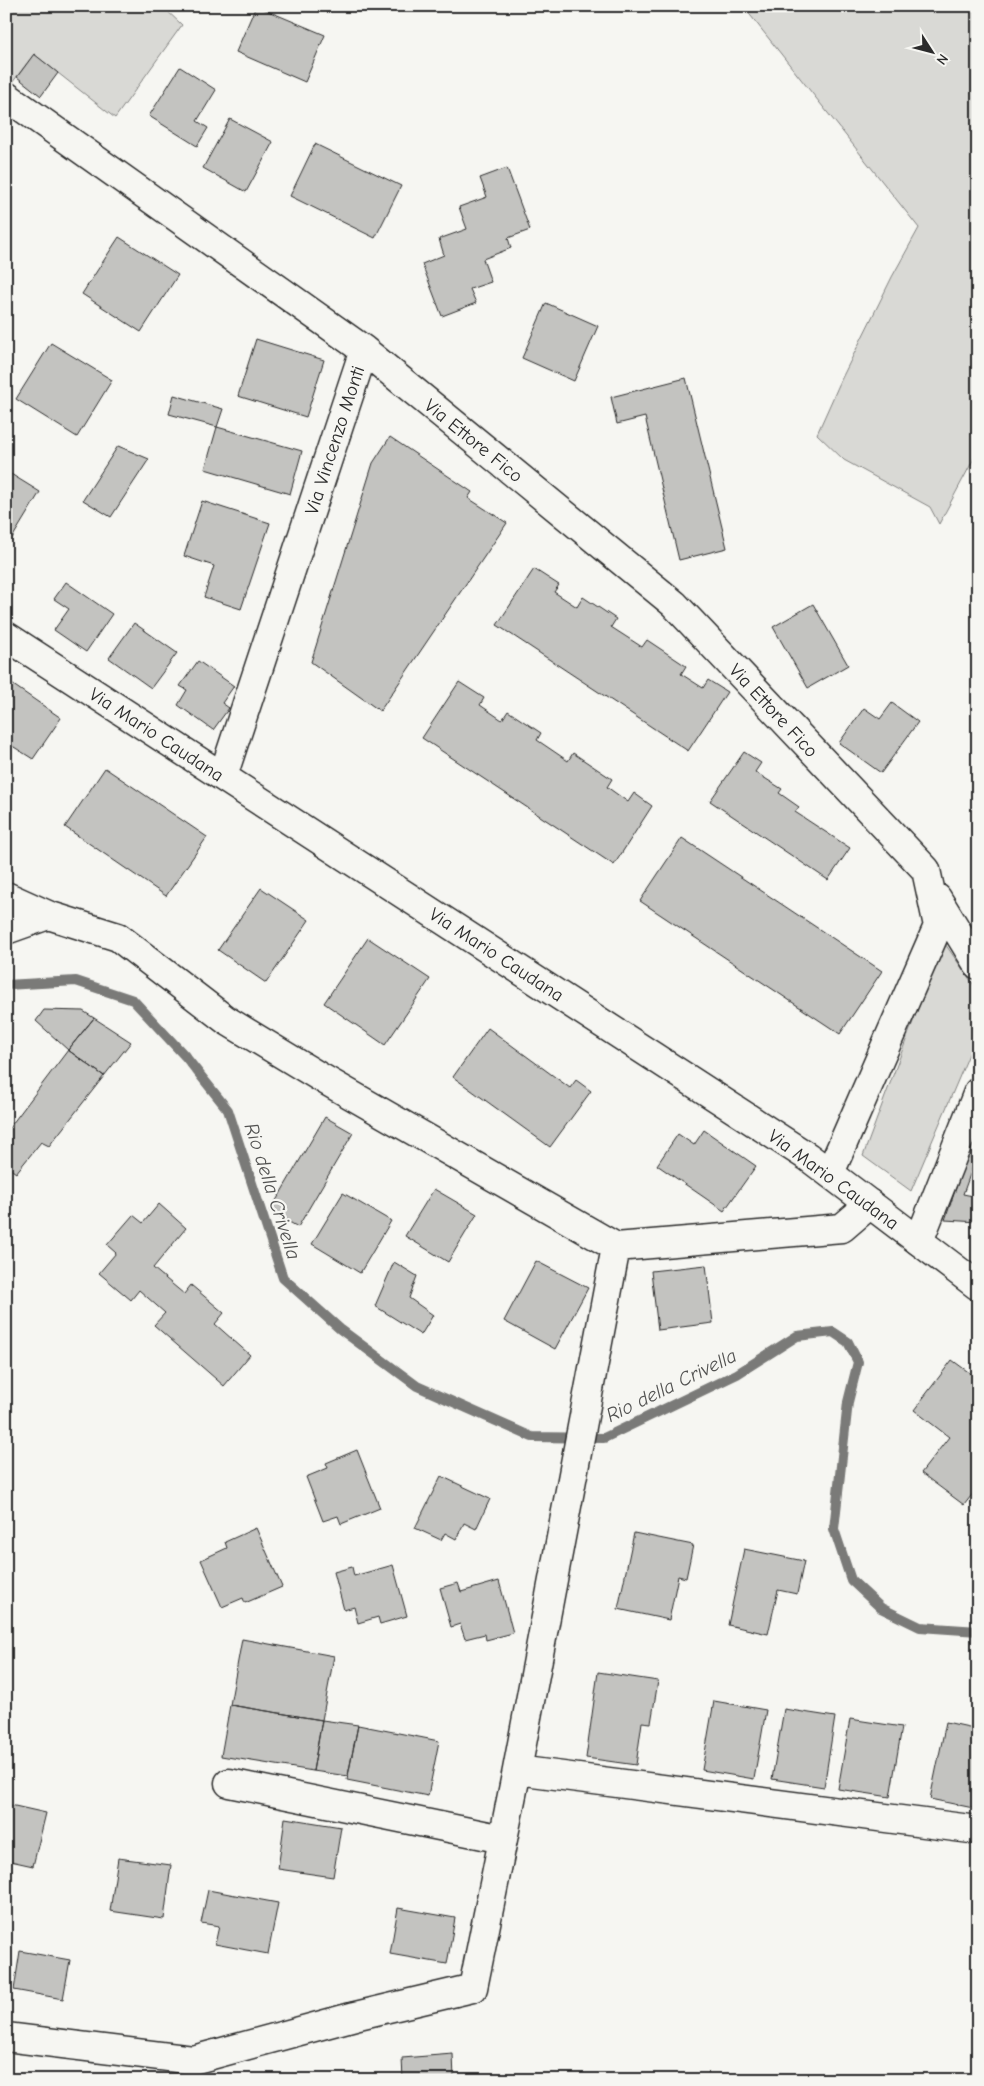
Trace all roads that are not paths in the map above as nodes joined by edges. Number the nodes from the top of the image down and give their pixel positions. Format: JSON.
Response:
{"nodes":[{"id":1,"x":6,"y":96,"type":"edge"},
{"id":2,"x":364,"y":350,"type":"junction"},
{"id":3,"x":6,"y":636,"type":"edge"},
{"id":4,"x":223,"y":776,"type":"junction"},
{"id":5,"x":929,"y":886,"type":"junction"},
{"id":6,"x":6,"y":896,"type":"edge"},
{"id":7,"x":48,"y":915,"type":"junction"},
{"id":8,"x":6,"y":930,"type":"edge"},
{"id":9,"x":978,"y":965,"type":"edge"},
{"id":10,"x":978,"y":1092,"type":"edge"},
{"id":11,"x":830,"y":1173,"type":"junction"},
{"id":12,"x":870,"y":1204,"type":"junction"},
{"id":13,"x":919,"y":1241,"type":"junction"},
{"id":14,"x":616,"y":1247,"type":"junction"},
{"id":15,"x":978,"y":1286,"type":"edge"},
{"id":16,"x":517,"y":1770,"type":"junction"},
{"id":17,"x":229,"y":1783,"type":"dead end"},
{"id":18,"x":978,"y":1830,"type":"edge"},
{"id":19,"x":503,"y":1839,"type":"junction"},
{"id":20,"x":6,"y":2037,"type":"edge"}],
"edges":[{"from":1,"to":2,"type":"street","name":"Via Vincenzo Monti"},
{"from":2,"to":4,"type":"street","name":"Via Vincenzo Monti"},
{"from":2,"to":5,"type":"street","name":"Via Ettore Fico"},
{"from":3,"to":4,"type":"street","name":"Via Mario Caudana"},
{"from":4,"to":11,"type":"street","name":"Via Mario Caudana"},
{"from":5,"to":9,"type":"street"},
{"from":5,"to":11,"type":"street","name":"Via Ettore Fico"},
{"from":6,"to":7,"type":"street"},
{"from":7,"to":8,"type":"street"},
{"from":7,"to":14,"type":"street"},
{"from":10,"to":13,"type":"street"},
{"from":11,"to":12,"type":"street","name":"Via Mario Caudana"},
{"from":12,"to":13,"type":"street","name":"Via Mario Caudana"},
{"from":12,"to":14,"type":"street"},
{"from":13,"to":15,"type":"street","name":"Via Mario Caudana"},
{"from":14,"to":16,"type":"street"},
{"from":16,"to":18,"type":"street"},
{"from":16,"to":19,"type":"street"},
{"from":17,"to":19,"type":"street"},
{"from":19,"to":20,"type":"street"}]}
